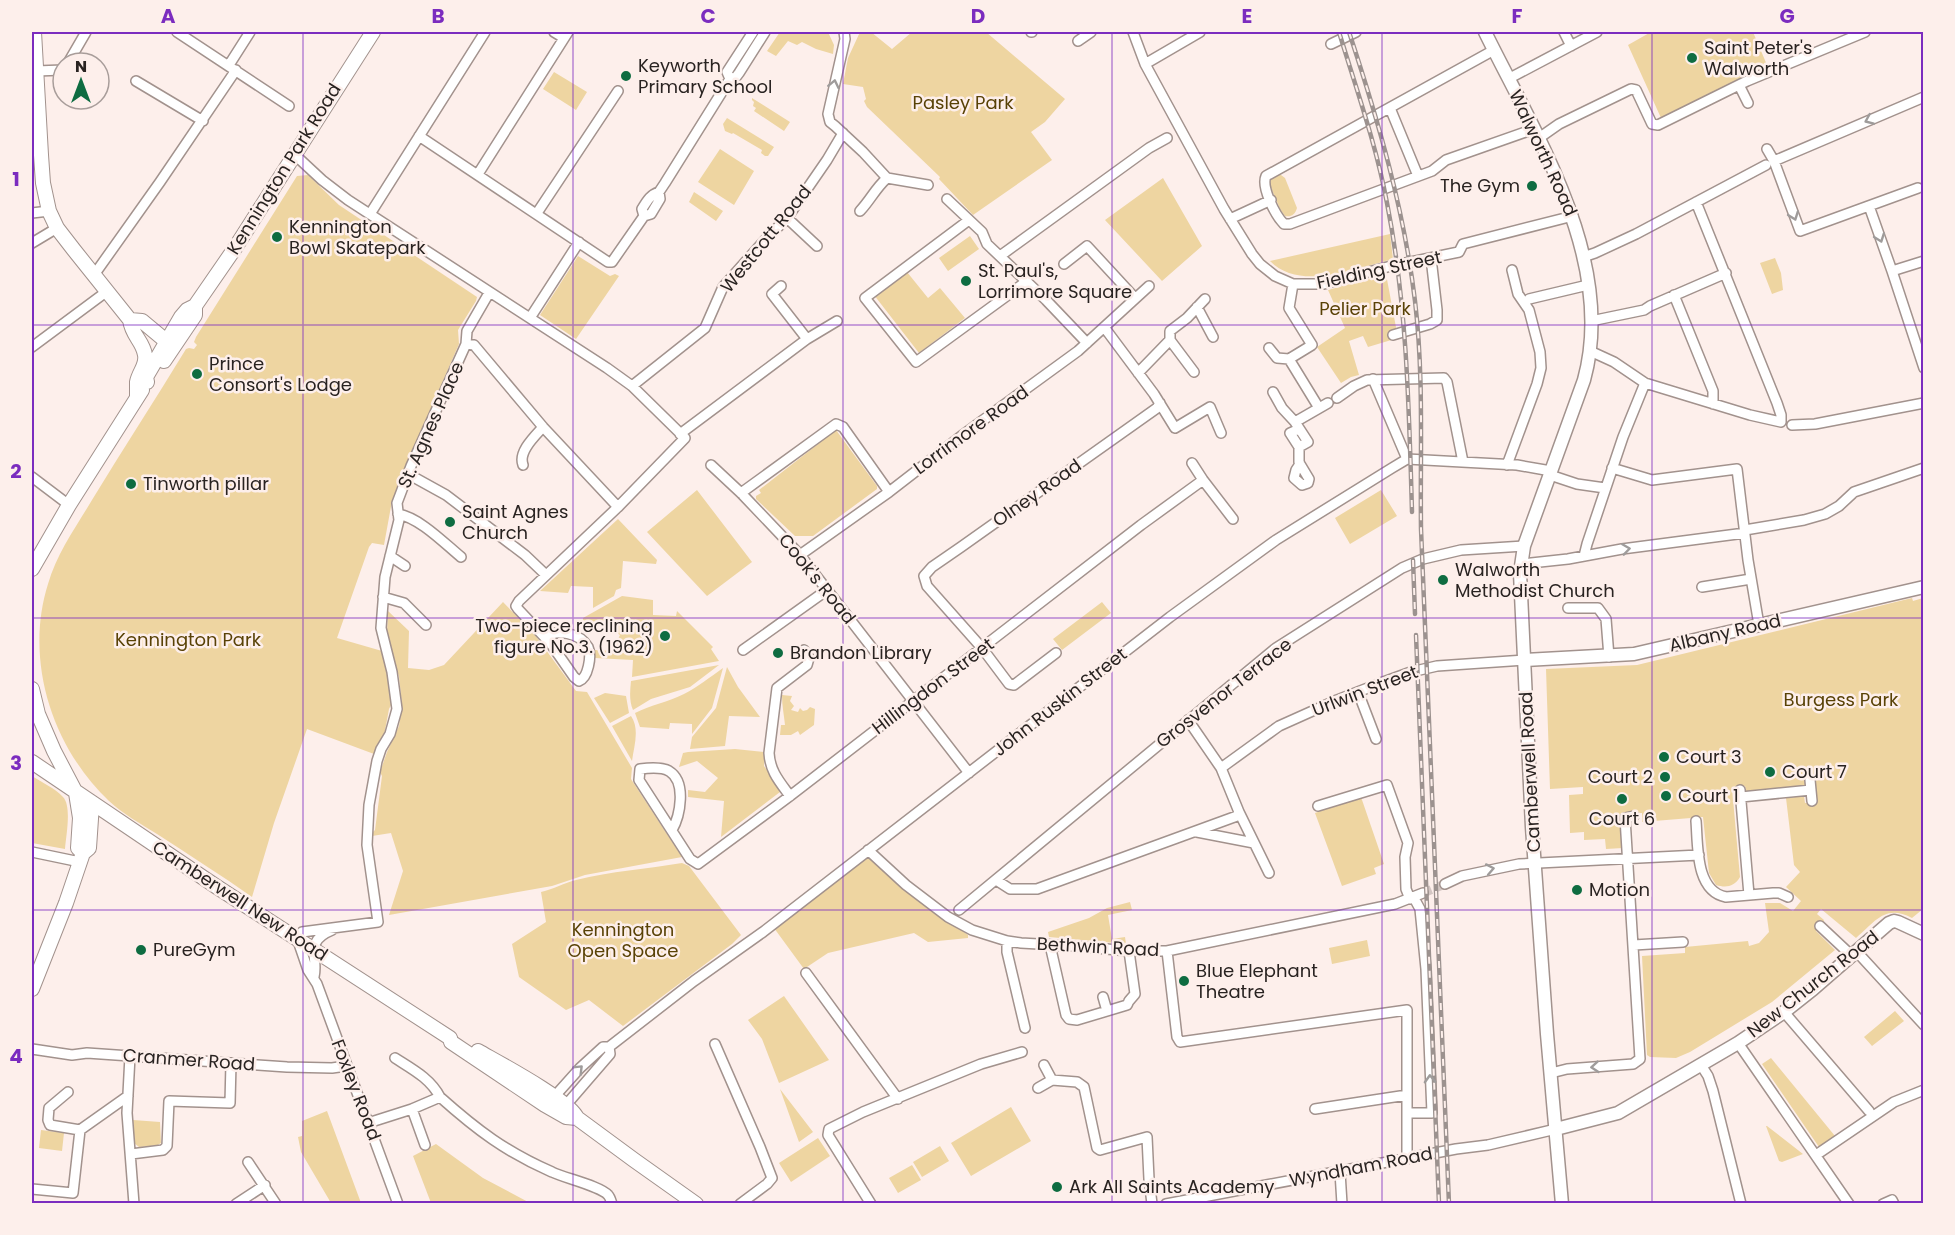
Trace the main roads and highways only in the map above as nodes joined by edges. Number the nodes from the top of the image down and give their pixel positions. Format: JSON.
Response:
{"nodes":[{"id":1,"x":34,"y":32,"type":"edge"},
{"id":2,"x":373,"y":32,"type":"edge"},
{"id":3,"x":1485,"y":32,"type":"edge"},
{"id":4,"x":35,"y":106,"type":"edge"},
{"id":5,"x":130,"y":320,"type":"junction"},
{"id":6,"x":170,"y":344,"type":"junction"},
{"id":7,"x":1590,"y":351,"type":"joint"},
{"id":8,"x":137,"y":396,"type":"junction"},
{"id":9,"x":32,"y":569,"type":"edge"},
{"id":10,"x":1923,"y":587,"type":"edge"},
{"id":11,"x":1525,"y":660,"type":"junction"},
{"id":12,"x":32,"y":689,"type":"edge"},
{"id":13,"x":32,"y":762,"type":"edge"},
{"id":14,"x":76,"y":793,"type":"junction"},
{"id":15,"x":92,"y":804,"type":"junction"},
{"id":16,"x":81,"y":857,"type":"junction"},
{"id":17,"x":1923,"y":934,"type":"edge"},
{"id":18,"x":32,"y":989,"type":"edge"},
{"id":19,"x":1556,"y":1129,"type":"junction"},
{"id":20,"x":696,"y":1203,"type":"edge"},
{"id":21,"x":1562,"y":1203,"type":"edge"}],
"edges":[{"from":1,"to":4,"type":"highway"},
{"from":2,"to":6,"type":"highway","name":"Kennington Park Road"},
{"from":3,"to":7,"type":"main road","name":"Walworth Road"},
{"from":4,"to":5,"type":"highway"},
{"from":5,"to":6,"type":"highway"},
{"from":5,"to":8,"type":"highway"},
{"from":6,"to":8,"type":"highway","name":"Kennington Park Road"},
{"from":7,"to":11,"type":"main road","name":"Camberwell Road"},
{"from":8,"to":9,"type":"highway","name":"Kennington Park Road"},
{"from":10,"to":11,"type":"main road","name":"Albany Road"},
{"from":11,"to":19,"type":"main road","name":"Camberwell Road"},
{"from":12,"to":14,"type":"highway"},
{"from":13,"to":14,"type":"highway","name":"Camberwell New Road"},
{"from":14,"to":15,"type":"highway","name":"Camberwell New Road"},
{"from":14,"to":16,"type":"highway"},
{"from":15,"to":16,"type":"highway"},
{"from":15,"to":20,"type":"highway","name":"Camberwell New Road"},
{"from":16,"to":18,"type":"highway"},
{"from":17,"to":19,"type":"main road","name":"New Church Road"},
{"from":19,"to":21,"type":"main road","name":"Camberwell Road"}]}
